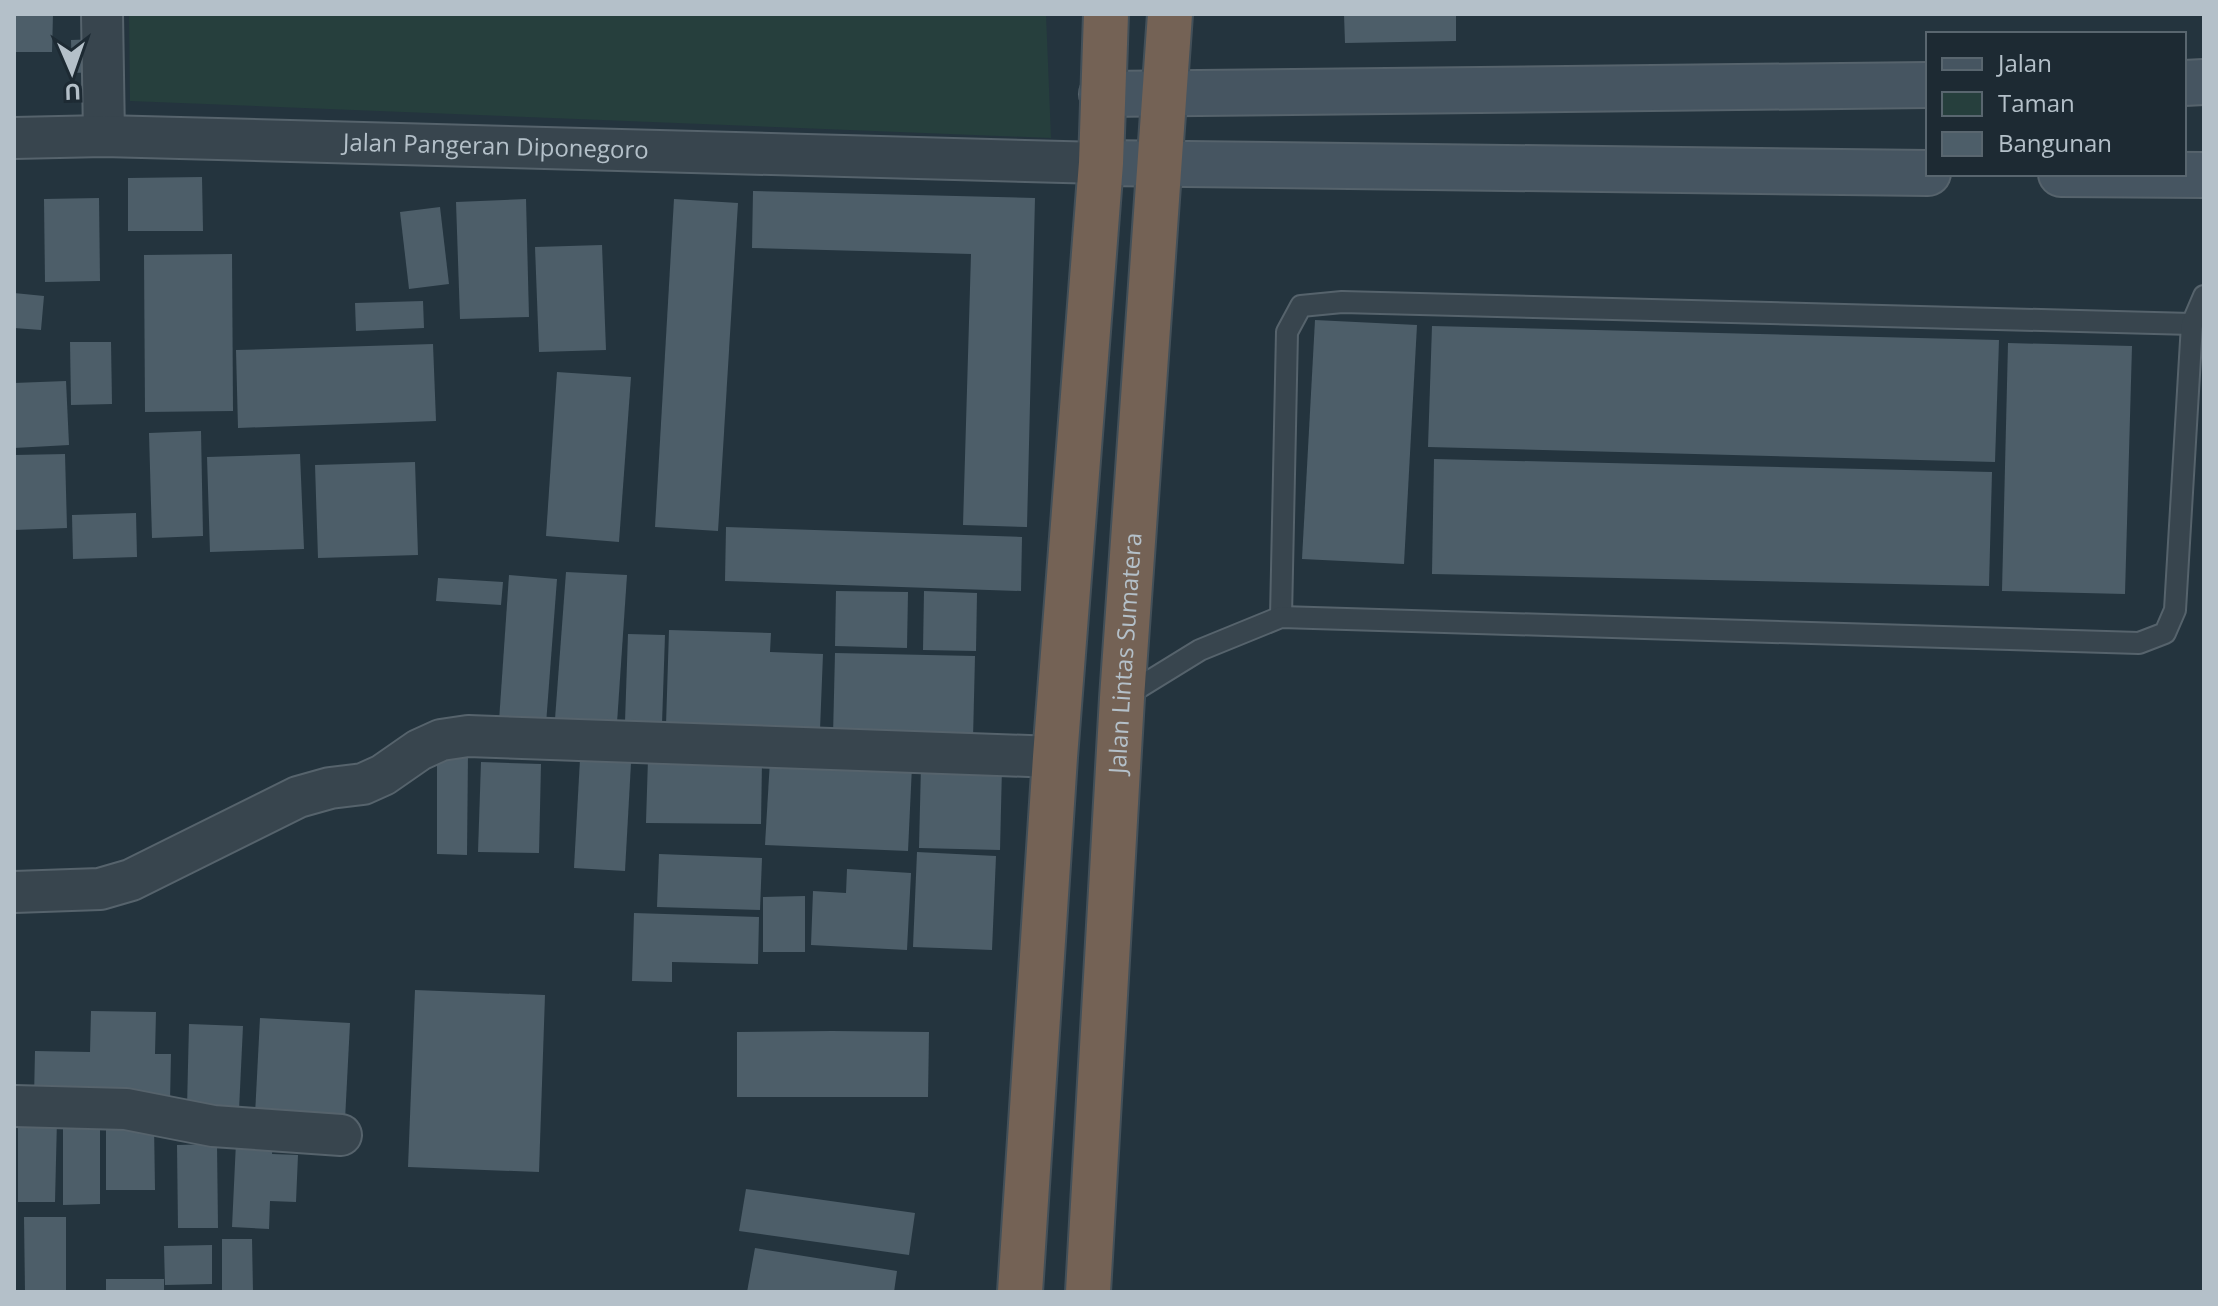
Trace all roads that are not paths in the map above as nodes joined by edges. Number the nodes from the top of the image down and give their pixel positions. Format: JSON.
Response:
{"nodes":[{"id":1,"x":102,"y":14,"type":"edge"},
{"id":2,"x":1106,"y":14,"type":"edge"},
{"id":3,"x":1170,"y":14,"type":"edge"},
{"id":4,"x":1926,"y":85,"type":"edge"},
{"id":5,"x":1102,"y":94,"type":"junction"},
{"id":6,"x":1166,"y":94,"type":"junction"},
{"id":7,"x":104,"y":136,"type":"junction"},
{"id":8,"x":14,"y":138,"type":"edge"},
{"id":9,"x":1101,"y":163,"type":"junction"},
{"id":10,"x":1160,"y":166,"type":"junction"},
{"id":11,"x":1926,"y":173,"type":"edge"},
{"id":12,"x":2204,"y":296,"type":"edge"},
{"id":13,"x":2192,"y":324,"type":"junction"},
{"id":14,"x":1281,"y":617,"type":"junction"},
{"id":15,"x":1122,"y":698,"type":"junction"},
{"id":16,"x":1055,"y":757,"type":"junction"},
{"id":17,"x":14,"y":892,"type":"edge"},
{"id":18,"x":14,"y":1106,"type":"edge"},
{"id":19,"x":341,"y":1135,"type":"dead end"},
{"id":20,"x":1020,"y":1292,"type":"edge"},
{"id":21,"x":1088,"y":1292,"type":"edge"}],
"edges":[{"from":1,"to":7,"type":"street"},
{"from":2,"to":5,"type":"highway"},
{"from":3,"to":6,"type":"highway","name":"Jalan Lintas Sumatera"},
{"from":4,"to":6,"type":"street"},
{"from":5,"to":6,"type":"street"},
{"from":5,"to":9,"type":"highway"},
{"from":6,"to":10,"type":"highway","name":"Jalan Lintas Sumatera"},
{"from":7,"to":8,"type":"street","name":"Jalan Pangeran Diponegoro"},
{"from":7,"to":9,"type":"street","name":"Jalan Pangeran Diponegoro"},
{"from":9,"to":10,"type":"street"},
{"from":9,"to":16,"type":"highway"},
{"from":10,"to":11,"type":"street"},
{"from":10,"to":15,"type":"highway","name":"Jalan Lintas Sumatera"},
{"from":12,"to":13,"type":"lane"},
{"from":13,"to":14,"type":"lane"},
{"from":13,"to":14,"type":"lane"},
{"from":14,"to":15,"type":"lane"},
{"from":15,"to":21,"type":"highway","name":"Jalan Lintas Sumatera"},
{"from":16,"to":17,"type":"street"},
{"from":16,"to":20,"type":"highway"},
{"from":18,"to":19,"type":"street"}]}
